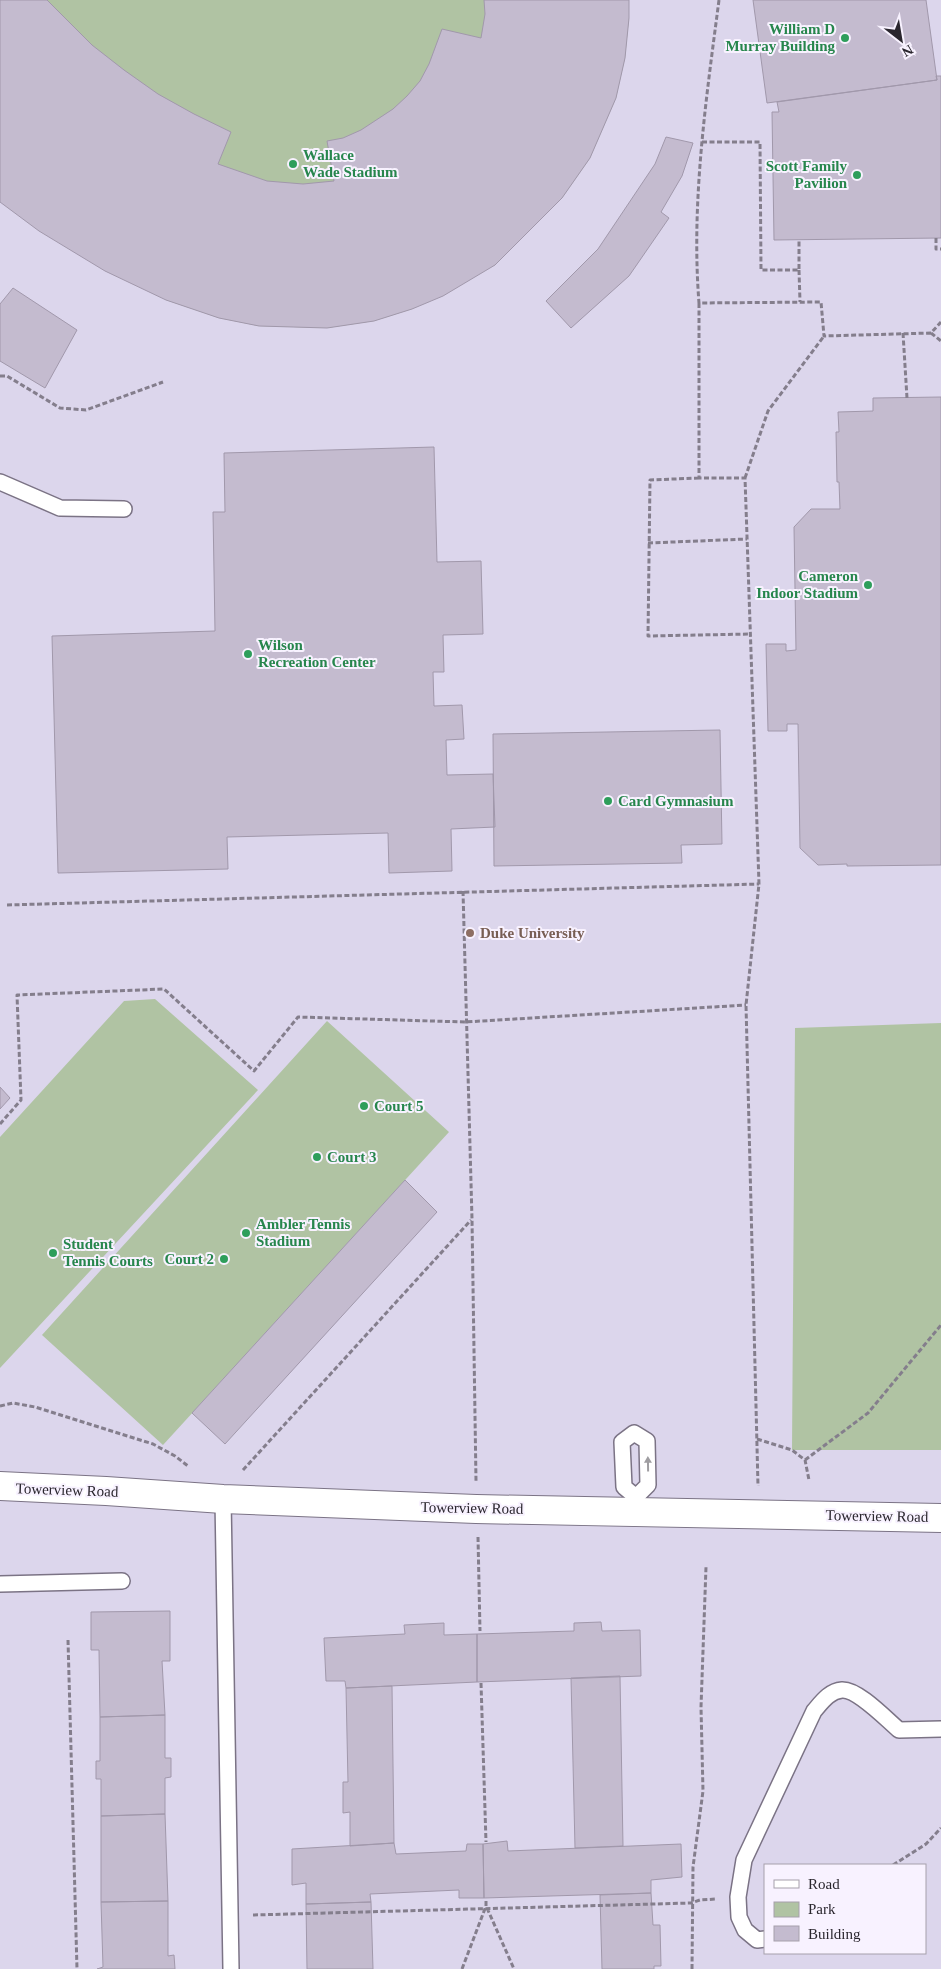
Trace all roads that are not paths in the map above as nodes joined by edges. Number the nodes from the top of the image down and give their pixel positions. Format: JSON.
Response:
{"nodes":[{"id":1,"x":0,"y":482,"type":"edge"},
{"id":2,"x":124,"y":509,"type":"dead end"},
{"id":3,"x":1,"y":1487,"type":"edge"},
{"id":4,"x":223,"y":1499,"type":"junction"},
{"id":5,"x":636,"y":1504,"type":"junction"},
{"id":6,"x":941,"y":1518,"type":"edge"},
{"id":7,"x":122,"y":1581,"type":"dead end"},
{"id":8,"x":0,"y":1584,"type":"edge"},
{"id":9,"x":941,"y":1729,"type":"edge"},
{"id":10,"x":764,"y":1939,"type":"edge"},
{"id":11,"x":232,"y":1969,"type":"edge"}],
"edges":[{"from":1,"to":2,"type":"lane"},
{"from":3,"to":4,"type":"street","name":"Towerview Road"},
{"from":4,"to":5,"type":"street","name":"Towerview Road"},
{"from":4,"to":11,"type":"lane"},
{"from":5,"to":5,"type":"lane","one_way":true},
{"from":5,"to":6,"type":"street","name":"Towerview Road"},
{"from":7,"to":8,"type":"lane"},
{"from":9,"to":10,"type":"lane"}]}
